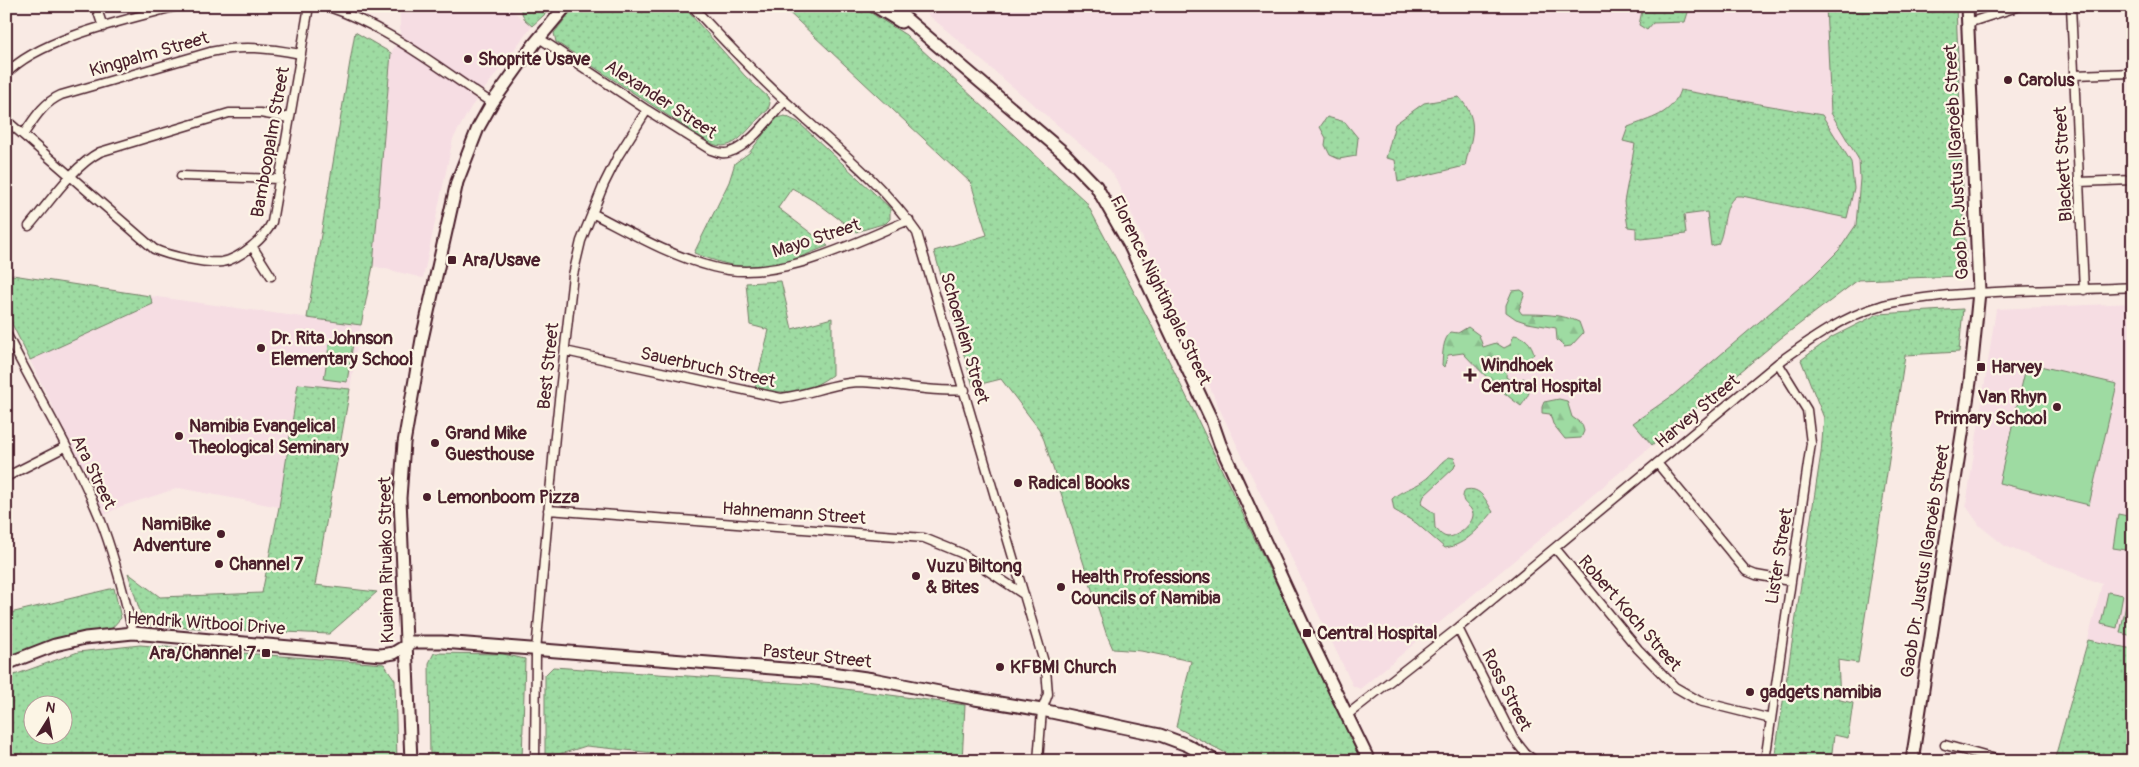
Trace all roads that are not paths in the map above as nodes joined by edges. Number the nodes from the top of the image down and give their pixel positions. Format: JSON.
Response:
{"nodes":[{"id":1,"x":96,"y":6,"type":"edge"},
{"id":2,"x":178,"y":6,"type":"edge"},
{"id":3,"x":309,"y":6,"type":"edge"},
{"id":4,"x":326,"y":6,"type":"edge"},
{"id":5,"x":566,"y":6,"type":"edge"},
{"id":6,"x":692,"y":6,"type":"edge"},
{"id":7,"x":875,"y":6,"type":"edge"},
{"id":8,"x":891,"y":6,"type":"edge"},
{"id":9,"x":1967,"y":6,"type":"edge"},
{"id":10,"x":2020,"y":6,"type":"edge"},
{"id":11,"x":2071,"y":6,"type":"edge"},
{"id":12,"x":1968,"y":23,"type":"junction"},
{"id":13,"x":103,"y":27,"type":"junction"},
{"id":14,"x":540,"y":38,"type":"junction"},
{"id":15,"x":301,"y":54,"type":"junction"},
{"id":16,"x":2133,"y":73,"type":"edge"},
{"id":17,"x":6,"y":74,"type":"edge"},
{"id":18,"x":2074,"y":74,"type":"junction"},
{"id":19,"x":785,"y":101,"type":"junction"},
{"id":20,"x":492,"y":104,"type":"junction"},
{"id":21,"x":647,"y":110,"type":"junction"},
{"id":22,"x":289,"y":118,"type":"junction"},
{"id":23,"x":6,"y":120,"type":"edge"},
{"id":24,"x":23,"y":135,"type":"junction"},
{"id":25,"x":181,"y":176,"type":"dead end"},
{"id":26,"x":71,"y":177,"type":"junction"},
{"id":27,"x":280,"y":179,"type":"junction"},
{"id":28,"x":2133,"y":180,"type":"edge"},
{"id":29,"x":2079,"y":182,"type":"junction"},
{"id":30,"x":592,"y":213,"type":"junction"},
{"id":31,"x":908,"y":220,"type":"junction"},
{"id":32,"x":29,"y":226,"type":"dead end"},
{"id":33,"x":252,"y":246,"type":"junction"},
{"id":34,"x":271,"y":276,"type":"dead end"},
{"id":35,"x":2133,"y":287,"type":"edge"},
{"id":36,"x":2084,"y":290,"type":"junction"},
{"id":37,"x":1979,"y":292,"type":"junction"},
{"id":38,"x":6,"y":333,"type":"edge"},
{"id":39,"x":564,"y":351,"type":"junction"},
{"id":40,"x":1778,"y":363,"type":"junction"},
{"id":41,"x":965,"y":390,"type":"junction"},
{"id":42,"x":1220,"y":444,"type":"junction"},
{"id":43,"x":65,"y":447,"type":"junction"},
{"id":44,"x":1657,"y":463,"type":"junction"},
{"id":45,"x":6,"y":477,"type":"edge"},
{"id":46,"x":548,"y":510,"type":"junction"},
{"id":47,"x":1554,"y":548,"type":"junction"},
{"id":48,"x":1790,"y":581,"type":"junction"},
{"id":49,"x":1023,"y":594,"type":"junction"},
{"id":50,"x":1458,"y":628,"type":"junction"},
{"id":51,"x":133,"y":633,"type":"junction"},
{"id":52,"x":405,"y":645,"type":"junction"},
{"id":53,"x":536,"y":651,"type":"junction"},
{"id":54,"x":6,"y":664,"type":"edge"},
{"id":55,"x":1042,"y":710,"type":"junction"},
{"id":56,"x":1347,"y":715,"type":"junction"},
{"id":57,"x":1771,"y":719,"type":"junction"},
{"id":58,"x":1945,"y":745,"type":"dead end"},
{"id":59,"x":411,"y":761,"type":"edge"},
{"id":60,"x":535,"y":761,"type":"edge"},
{"id":61,"x":1038,"y":761,"type":"edge"},
{"id":62,"x":1216,"y":761,"type":"edge"},
{"id":63,"x":1369,"y":761,"type":"edge"},
{"id":64,"x":1535,"y":761,"type":"edge"},
{"id":65,"x":1765,"y":761,"type":"edge"},
{"id":66,"x":1912,"y":761,"type":"edge"},
{"id":67,"x":2003,"y":761,"type":"edge"}],
"edges":[{"from":1,"to":13,"type":"street"},
{"from":2,"to":13,"type":"street"},
{"from":3,"to":15,"type":"street","name":"Bamboopalm Street"},
{"from":4,"to":20,"type":"street"},
{"from":5,"to":14,"type":"main road","name":"Kuaima Riruako Street"},
{"from":6,"to":19,"type":"street","name":"Schoenlein Street"},
{"from":7,"to":42,"type":"main road","name":"Florence Nightingale Street"},
{"from":8,"to":42,"type":"main road","name":"Florence Nightingale Street"},
{"from":9,"to":12,"type":"main road","name":"Gaob Dr. Justus ǁGaroëb Street"},
{"from":10,"to":12,"type":"street"},
{"from":11,"to":18,"type":"street","name":"Blackett Street"},
{"from":12,"to":37,"type":"main road","name":"Gaob Dr. Justus ǁGaroëb Street"},
{"from":13,"to":17,"type":"street"},
{"from":14,"to":20,"type":"main road","name":"Kuaima Riruako Street"},
{"from":14,"to":21,"type":"street","name":"Alexander Street"},
{"from":15,"to":22,"type":"street","name":"Bamboopalm Street"},
{"from":15,"to":24,"type":"street","name":"Kingpalm Street"},
{"from":16,"to":18,"type":"street"},
{"from":18,"to":29,"type":"street","name":"Blackett Street"},
{"from":19,"to":21,"type":"street","name":"Alexander Street"},
{"from":19,"to":31,"type":"street","name":"Schoenlein Street"},
{"from":20,"to":52,"type":"main road","name":"Kuaima Riruako Street"},
{"from":21,"to":30,"type":"street","name":"Best Street"},
{"from":22,"to":26,"type":"street"},
{"from":22,"to":27,"type":"street","name":"Bamboopalm Street"},
{"from":23,"to":24,"type":"street","name":"Bamboopalm Street"},
{"from":24,"to":26,"type":"street","name":"Bamboopalm Street"},
{"from":25,"to":27,"type":"street"},
{"from":26,"to":32,"type":"street"},
{"from":26,"to":33,"type":"street","name":"Bamboopalm Street"},
{"from":27,"to":33,"type":"street","name":"Bamboopalm Street"},
{"from":28,"to":29,"type":"street"},
{"from":29,"to":36,"type":"street","name":"Blackett Street"},
{"from":30,"to":31,"type":"street","name":"Mayo Street"},
{"from":30,"to":39,"type":"street","name":"Best Street"},
{"from":31,"to":41,"type":"street","name":"Schoenlein Street"},
{"from":33,"to":34,"type":"street"},
{"from":35,"to":36,"type":"street","name":"Harvey Street"},
{"from":36,"to":37,"type":"street","name":"Harvey Street"},
{"from":37,"to":40,"type":"street","name":"Harvey Street"},
{"from":37,"to":66,"type":"main road","name":"Gaob Dr. Justus ǁGaroëb Street"},
{"from":38,"to":43,"type":"street","name":"Ara Street"},
{"from":39,"to":41,"type":"street","name":"Sauerbruch Street"},
{"from":39,"to":46,"type":"street","name":"Best Street"},
{"from":40,"to":44,"type":"street","name":"Harvey Street"},
{"from":40,"to":48,"type":"street","name":"Lister Street"},
{"from":41,"to":49,"type":"street","name":"Schoenlein Street"},
{"from":42,"to":56,"type":"main road","name":"Florence Nightingale Street"},
{"from":43,"to":45,"type":"street"},
{"from":43,"to":51,"type":"street","name":"Ara Street"},
{"from":44,"to":47,"type":"street","name":"Harvey Street"},
{"from":44,"to":48,"type":"street"},
{"from":46,"to":49,"type":"street","name":"Hahnemann Street"},
{"from":46,"to":53,"type":"street","name":"Best Street"},
{"from":47,"to":50,"type":"street","name":"Harvey Street"},
{"from":47,"to":57,"type":"street","name":"Robert Koch Street"},
{"from":48,"to":57,"type":"street","name":"Lister Street"},
{"from":49,"to":55,"type":"street","name":"Schoenlein Street"},
{"from":50,"to":56,"type":"street","name":"Harvey Street"},
{"from":50,"to":64,"type":"street","name":"Ross Street"},
{"from":51,"to":52,"type":"main road","name":"Hendrik Witbooi Drive"},
{"from":51,"to":54,"type":"main road","name":"Hendrik Witbooi Drive"},
{"from":52,"to":53,"type":"main road","name":"Pasteur Street"},
{"from":52,"to":59,"type":"main road","name":"Kuaima Riruako Street"},
{"from":53,"to":55,"type":"main road","name":"Pasteur Street"},
{"from":53,"to":60,"type":"street","name":"Best Street"},
{"from":55,"to":61,"type":"street","name":"Schoenlein Street"},
{"from":55,"to":62,"type":"main road","name":"Pasteur Street"},
{"from":56,"to":63,"type":"main road","name":"Florence Nightingale Street"},
{"from":57,"to":65,"type":"street","name":"Lister Street"},
{"from":58,"to":67,"type":"street"}]}
